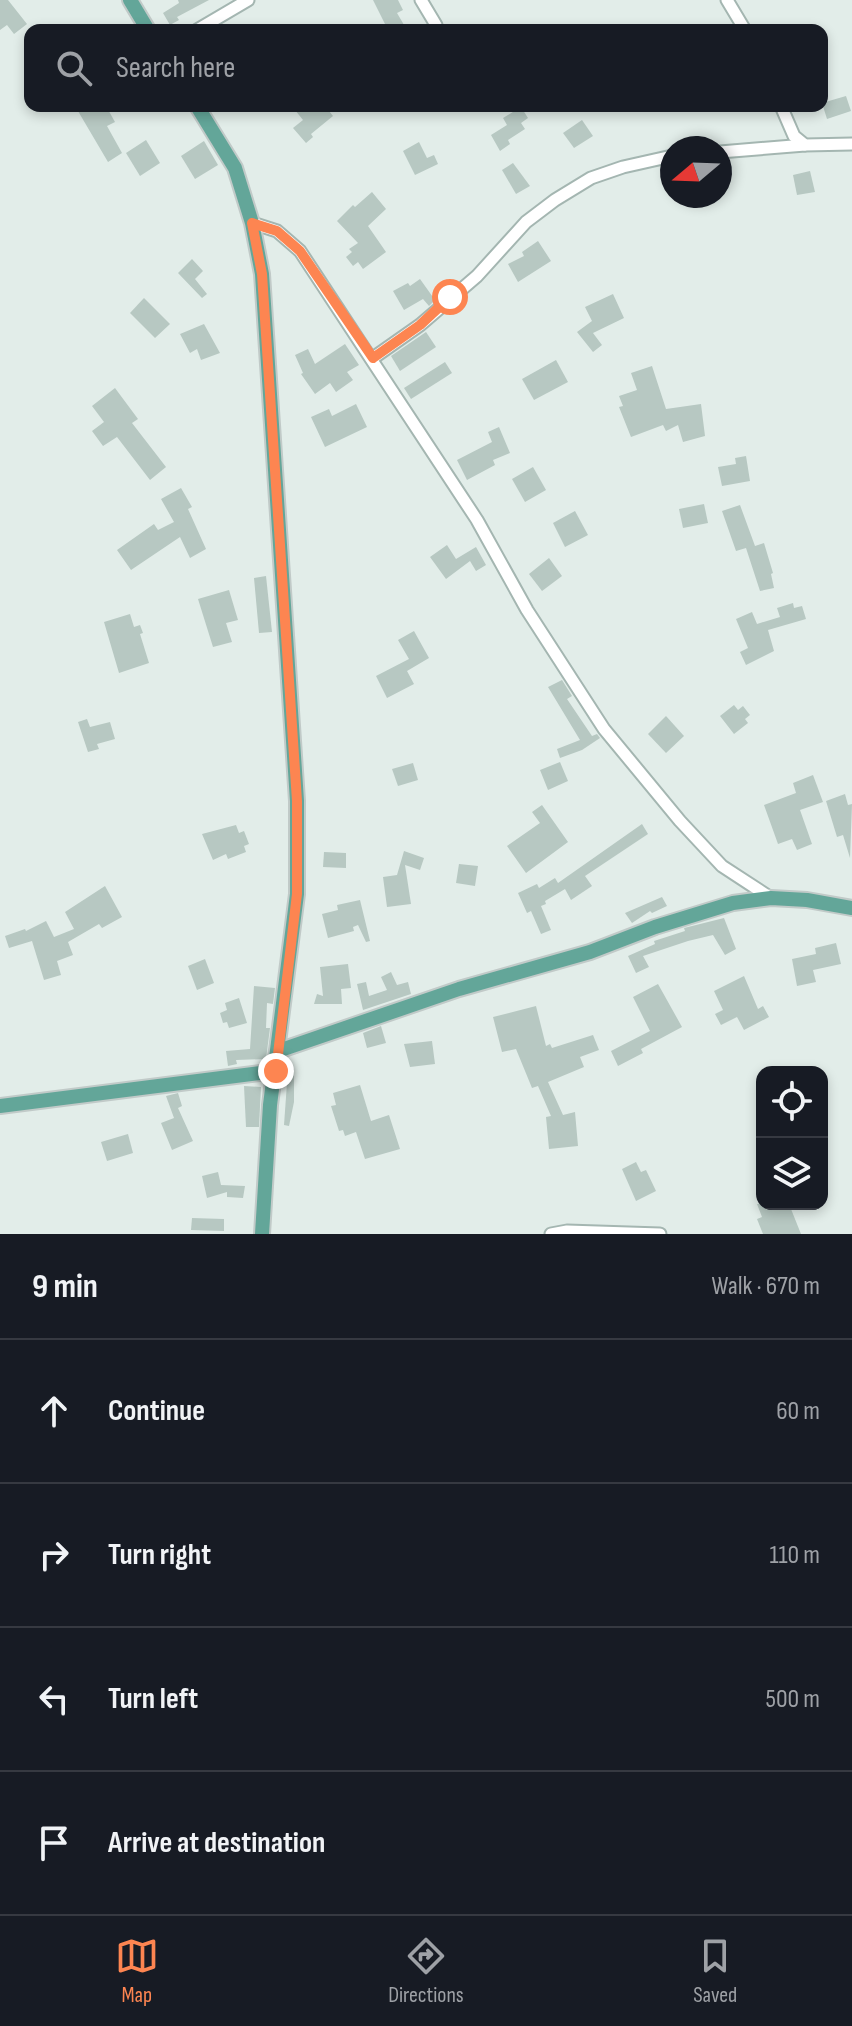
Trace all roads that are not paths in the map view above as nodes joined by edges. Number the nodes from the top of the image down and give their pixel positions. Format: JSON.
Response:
{"nodes":[{"id":1,"x":130,"y":0,"type":"edge"},
{"id":2,"x":248,"y":0,"type":"edge"},
{"id":3,"x":421,"y":0,"type":"edge"},
{"id":4,"x":727,"y":0,"type":"edge"},
{"id":5,"x":144,"y":24,"type":"edge"},
{"id":6,"x":207,"y":24,"type":"edge"},
{"id":7,"x":435,"y":24,"type":"edge"},
{"id":8,"x":741,"y":24,"type":"edge"},
{"id":9,"x":201,"y":112,"type":"edge"},
{"id":10,"x":784,"y":112,"type":"edge"},
{"id":11,"x":852,"y":144,"type":"edge"},
{"id":12,"x":805,"y":145,"type":"junction"},
{"id":13,"x":732,"y":151,"type":"edge"},
{"id":14,"x":660,"y":159,"type":"edge"},
{"id":15,"x":252,"y":223,"type":"junction"},
{"id":16,"x":373,"y":358,"type":"junction"},
{"id":17,"x":771,"y":898,"type":"junction"},
{"id":18,"x":852,"y":908,"type":"edge"},
{"id":19,"x":278,"y":1051,"type":"junction"},
{"id":20,"x":276,"y":1071,"type":"junction"},
{"id":21,"x":0,"y":1106,"type":"edge"},
{"id":22,"x":262,"y":1234,"type":"edge"},
{"id":23,"x":551,"y":1234,"type":"edge"},
{"id":24,"x":660,"y":1234,"type":"edge"}],
"edges":[{"from":1,"to":5,"type":"main road"},
{"from":2,"to":6,"type":"street"},
{"from":3,"to":7,"type":"street"},
{"from":4,"to":8,"type":"street"},
{"from":9,"to":15,"type":"main road"},
{"from":10,"to":12,"type":"street"},
{"from":11,"to":12,"type":"street"},
{"from":12,"to":13,"type":"street"},
{"from":14,"to":16,"type":"street"},
{"from":15,"to":16,"type":"street"},
{"from":15,"to":19,"type":"main road"},
{"from":16,"to":17,"type":"street"},
{"from":17,"to":18,"type":"main road"},
{"from":17,"to":19,"type":"main road"},
{"from":19,"to":20,"type":"main road"},
{"from":20,"to":21,"type":"main road"},
{"from":20,"to":22,"type":"main road"},
{"from":23,"to":24,"type":"street"}]}
